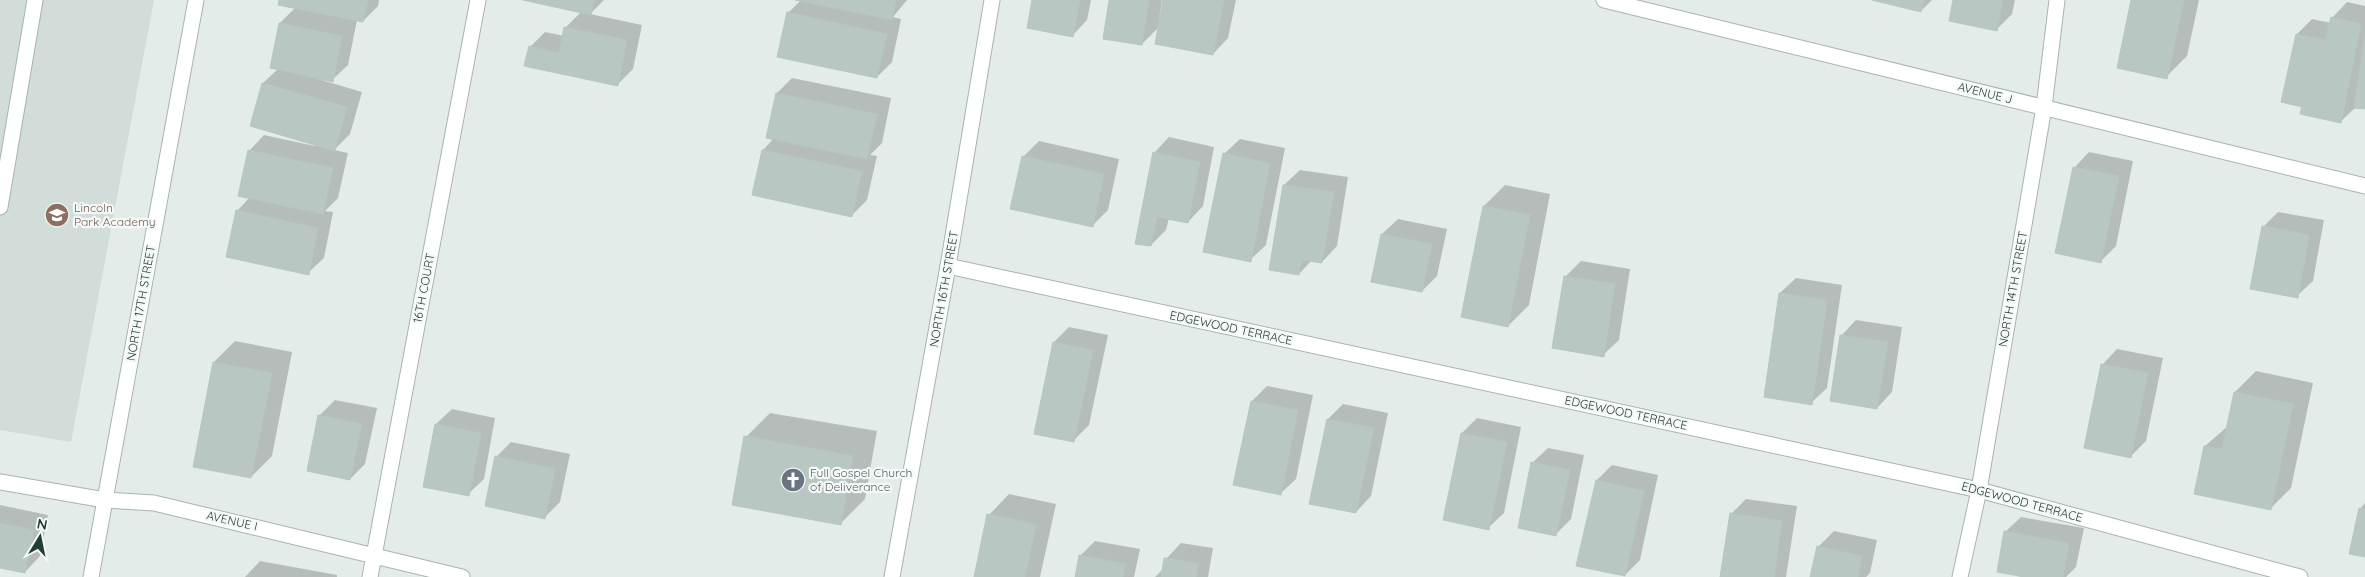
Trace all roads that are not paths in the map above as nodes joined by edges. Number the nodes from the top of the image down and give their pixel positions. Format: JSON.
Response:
{"nodes":[{"id":1,"x":35,"y":0,"type":"edge"},
{"id":2,"x":196,"y":0,"type":"edge"},
{"id":3,"x":478,"y":0,"type":"edge"},
{"id":4,"x":992,"y":0,"type":"edge"},
{"id":5,"x":1604,"y":0,"type":"edge"},
{"id":6,"x":2057,"y":0,"type":"edge"},
{"id":7,"x":2044,"y":107,"type":"junction"},
{"id":8,"x":2365,"y":186,"type":"edge"},
{"id":9,"x":0,"y":207,"type":"edge"},
{"id":10,"x":948,"y":266,"type":"junction"},
{"id":11,"x":0,"y":482,"type":"edge"},
{"id":12,"x":1979,"y":490,"type":"junction"},
{"id":13,"x":106,"y":500,"type":"junction"},
{"id":14,"x":374,"y":555,"type":"junction"},
{"id":15,"x":91,"y":577,"type":"edge"},
{"id":16,"x":370,"y":577,"type":"edge"},
{"id":17,"x":462,"y":577,"type":"edge"},
{"id":18,"x":892,"y":577,"type":"edge"},
{"id":19,"x":1960,"y":577,"type":"edge"},
{"id":20,"x":2300,"y":577,"type":"edge"}],
"edges":[{"from":1,"to":9,"type":"street"},
{"from":2,"to":13,"type":"street","name":"NORTH 17TH STREET"},
{"from":3,"to":14,"type":"street","name":"16TH COURT"},
{"from":4,"to":10,"type":"street","name":"NORTH 16TH STREET"},
{"from":5,"to":7,"type":"street","name":"AVENUE J"},
{"from":6,"to":7,"type":"street","name":"NORTH 14TH STREET"},
{"from":7,"to":8,"type":"street","name":"AVENUE J"},
{"from":7,"to":12,"type":"street","name":"NORTH 14TH STREET"},
{"from":10,"to":12,"type":"street","name":"EDGEWOOD TERRACE"},
{"from":10,"to":18,"type":"street","name":"NORTH 16TH STREET"},
{"from":11,"to":13,"type":"street","name":"AVENUE I"},
{"from":12,"to":19,"type":"street","name":"NORTH 14TH STREET"},
{"from":12,"to":20,"type":"street","name":"EDGEWOOD TERRACE"},
{"from":13,"to":14,"type":"street","name":"AVENUE I"},
{"from":13,"to":15,"type":"street","name":"NORTH 17TH STREET"},
{"from":14,"to":16,"type":"street","name":"16TH COURT"},
{"from":14,"to":17,"type":"street","name":"AVENUE I"}]}
